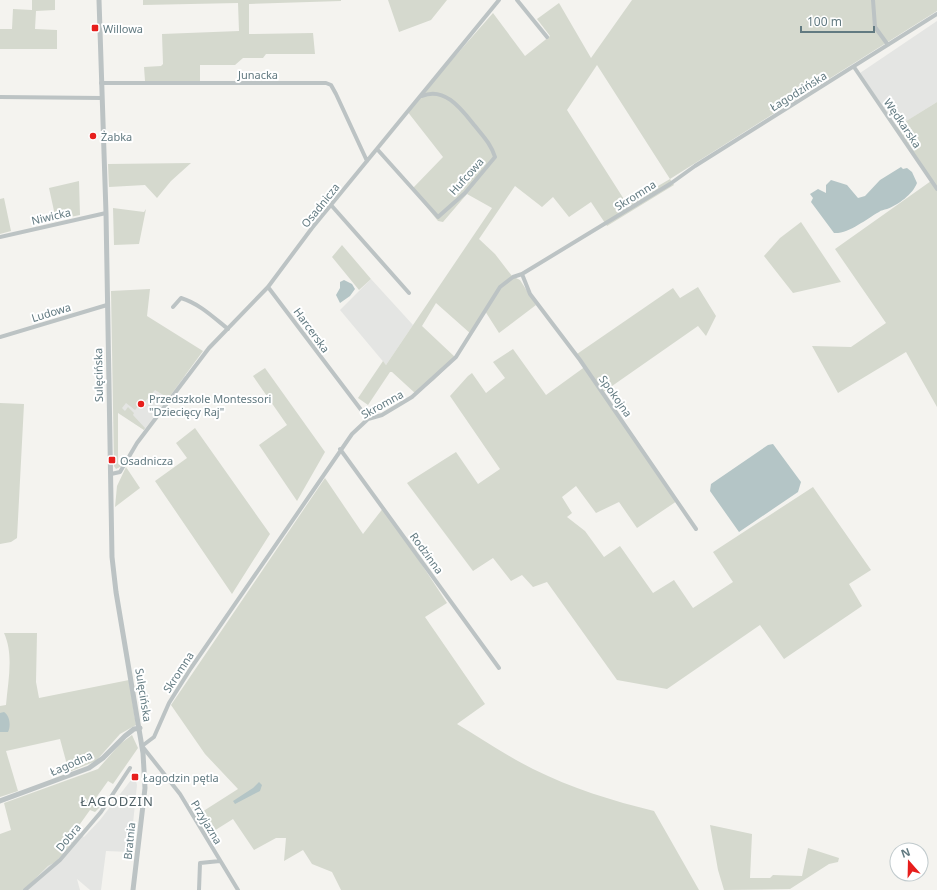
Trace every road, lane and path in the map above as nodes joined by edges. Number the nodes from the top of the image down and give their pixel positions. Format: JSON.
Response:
{"nodes":[{"id":1,"x":99,"y":0,"type":"edge"},
{"id":2,"x":500,"y":0,"type":"edge"},
{"id":3,"x":517,"y":0,"type":"edge"},
{"id":4,"x":873,"y":0,"type":"edge"},
{"id":5,"x":937,"y":14,"type":"edge"},
{"id":6,"x":547,"y":37,"type":"dead end"},
{"id":7,"x":888,"y":45,"type":"junction"},
{"id":8,"x":854,"y":67,"type":"junction"},
{"id":9,"x":101,"y":84,"type":"junction"},
{"id":10,"x":0,"y":97,"type":"edge"},
{"id":11,"x":420,"y":97,"type":"junction"},
{"id":12,"x":102,"y":98,"type":"junction"},
{"id":13,"x":377,"y":149,"type":"junction"},
{"id":14,"x":367,"y":161,"type":"junction"},
{"id":15,"x":670,"y":184,"type":"joint"},
{"id":16,"x":937,"y":189,"type":"edge"},
{"id":17,"x":331,"y":205,"type":"junction"},
{"id":18,"x":106,"y":213,"type":"junction"},
{"id":19,"x":0,"y":237,"type":"edge"},
{"id":20,"x":522,"y":274,"type":"junction"},
{"id":21,"x":268,"y":287,"type":"junction"},
{"id":22,"x":409,"y":293,"type":"dead end"},
{"id":23,"x":107,"y":305,"type":"junction"},
{"id":24,"x":173,"y":306,"type":"dead end"},
{"id":25,"x":228,"y":329,"type":"junction"},
{"id":26,"x":0,"y":337,"type":"edge"},
{"id":27,"x":368,"y":419,"type":"junction"},
{"id":28,"x":340,"y":449,"type":"junction"},
{"id":29,"x":111,"y":474,"type":"junction"},
{"id":30,"x":696,"y":529,"type":"dead end"},
{"id":31,"x":499,"y":668,"type":"dead end"},
{"id":32,"x":140,"y":728,"type":"junction"},
{"id":33,"x":142,"y":746,"type":"junction"},
{"id":34,"x":130,"y":768,"type":"dead end"},
{"id":35,"x":144,"y":770,"type":"joint"},
{"id":36,"x":0,"y":801,"type":"edge"},
{"id":37,"x":220,"y":860,"type":"junction"},
{"id":38,"x":26,"y":890,"type":"edge"},
{"id":39,"x":133,"y":890,"type":"edge"},
{"id":40,"x":199,"y":890,"type":"edge"},
{"id":41,"x":238,"y":890,"type":"edge"}],
"edges":[{"from":1,"to":9,"type":"street","name":"Sulęcińska"},
{"from":2,"to":11,"type":"street","name":"Osadnicza"},
{"from":3,"to":6,"type":"street"},
{"from":4,"to":7,"type":"street"},
{"from":5,"to":7,"type":"street","name":"Łagodzińska"},
{"from":7,"to":8,"type":"street","name":"Łagodzińska"},
{"from":8,"to":15,"type":"street","name":"Łagodzińska"},
{"from":8,"to":16,"type":"street","name":"Wędkarska"},
{"from":9,"to":12,"type":"street","name":"Sulęcińska"},
{"from":9,"to":14,"type":"street","name":"Junacka"},
{"from":10,"to":12,"type":"street"},
{"from":11,"to":13,"type":"street","name":"Osadnicza"},
{"from":11,"to":13,"type":"street","name":"Hufcowa"},
{"from":12,"to":18,"type":"street","name":"Sulęcińska"},
{"from":13,"to":14,"type":"street","name":"Osadnicza"},
{"from":14,"to":17,"type":"street","name":"Osadnicza"},
{"from":15,"to":20,"type":"street","name":"Skromna"},
{"from":17,"to":21,"type":"street","name":"Osadnicza"},
{"from":17,"to":22,"type":"street"},
{"from":18,"to":19,"type":"street","name":"Niwicka"},
{"from":18,"to":23,"type":"street","name":"Sulęcińska"},
{"from":20,"to":27,"type":"street","name":"Skromna"},
{"from":20,"to":30,"type":"street","name":"Spokojna"},
{"from":21,"to":25,"type":"street","name":"Osadnicza"},
{"from":21,"to":27,"type":"street","name":"Harcerska"},
{"from":23,"to":26,"type":"street","name":"Ludowa"},
{"from":23,"to":29,"type":"street","name":"Sulęcińska"},
{"from":24,"to":25,"type":"street"},
{"from":25,"to":29,"type":"street","name":"Osadnicza"},
{"from":27,"to":28,"type":"street","name":"Skromna"},
{"from":28,"to":31,"type":"street","name":"Rodzinna"},
{"from":28,"to":33,"type":"street","name":"Skromna"},
{"from":29,"to":32,"type":"street","name":"Sulęcińska"},
{"from":32,"to":33,"type":"street","name":"Sulęcińska"},
{"from":32,"to":36,"type":"street","name":"Łagodna"},
{"from":33,"to":35,"type":"street","name":"Sulęcińska"},
{"from":33,"to":37,"type":"street","name":"Przyjazna"},
{"from":34,"to":38,"type":"street","name":"Dobra"},
{"from":35,"to":39,"type":"street","name":"Bratnia"},
{"from":37,"to":40,"type":"street"},
{"from":37,"to":41,"type":"street","name":"Przyjazna"}]}
